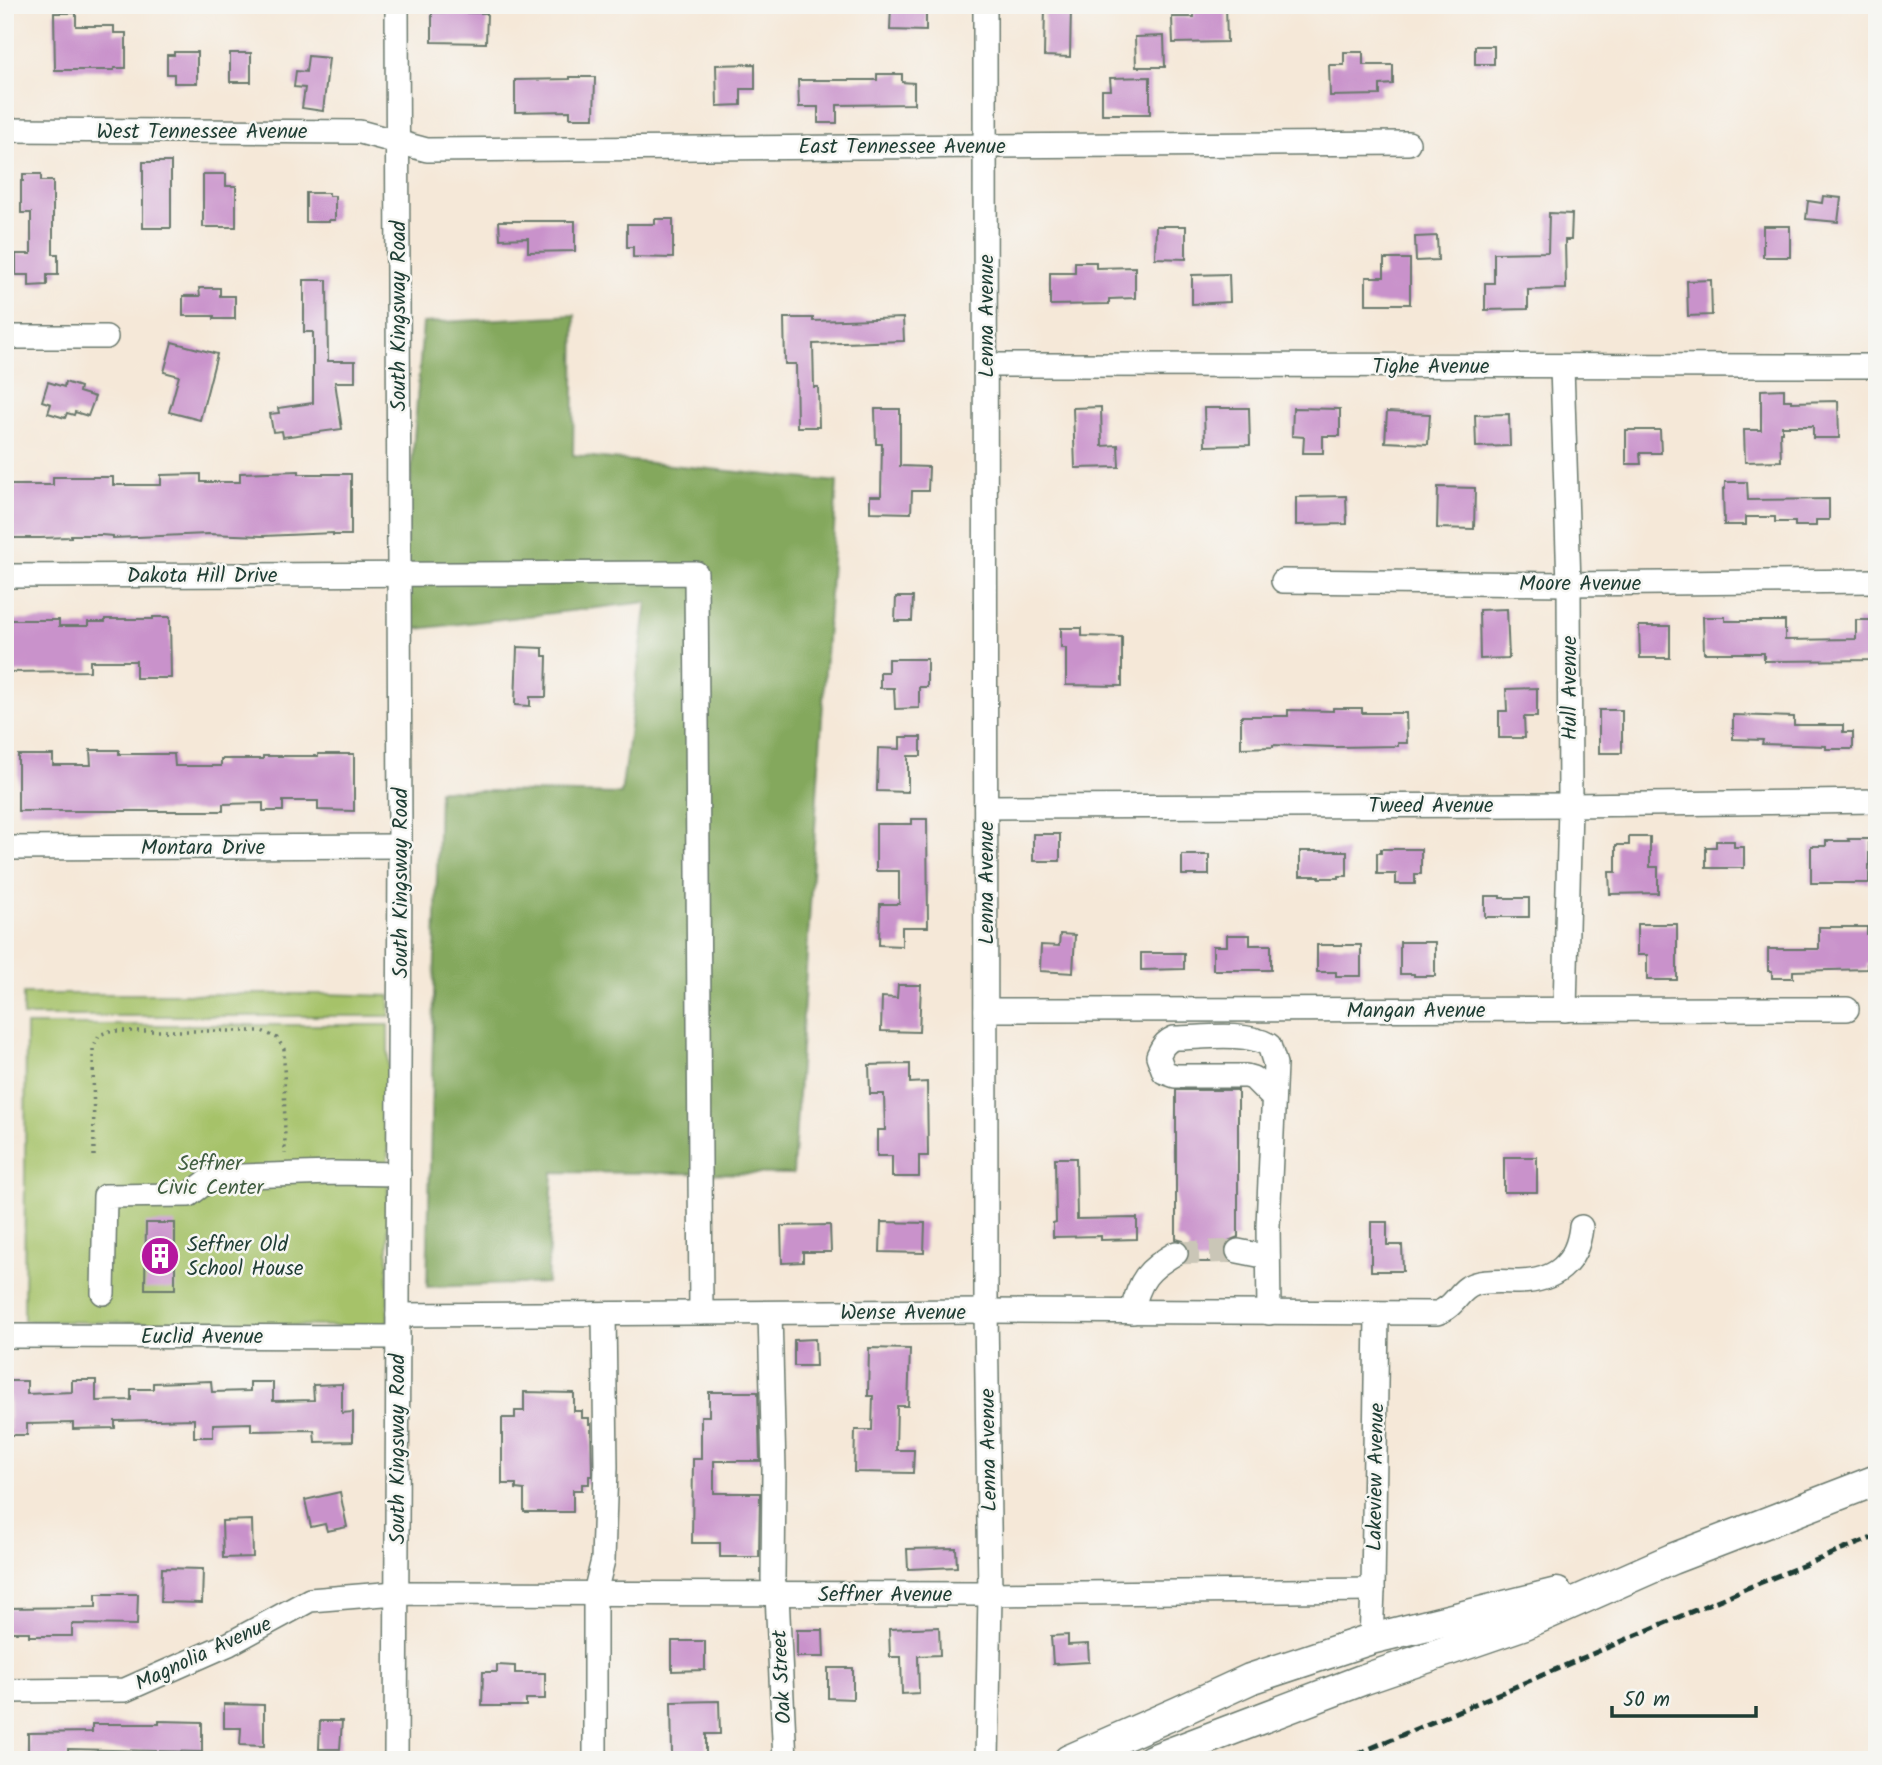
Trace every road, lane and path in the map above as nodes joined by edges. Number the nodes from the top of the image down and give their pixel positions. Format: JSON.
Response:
{"nodes":[{"id":1,"x":397,"y":5,"type":"edge"},
{"id":2,"x":985,"y":5,"type":"edge"},
{"id":3,"x":5,"y":130,"type":"edge"},
{"id":4,"x":397,"y":142,"type":"junction"},
{"id":5,"x":1408,"y":143,"type":"dead end"},
{"id":6,"x":985,"y":146,"type":"junction"},
{"id":7,"x":5,"y":334,"type":"edge"},
{"id":8,"x":106,"y":337,"type":"dead end"},
{"id":9,"x":986,"y":365,"type":"junction"},
{"id":10,"x":1877,"y":366,"type":"edge"},
{"id":11,"x":1562,"y":367,"type":"junction"},
{"id":12,"x":400,"y":574,"type":"junction"},
{"id":13,"x":5,"y":576,"type":"edge"},
{"id":14,"x":1283,"y":581,"type":"dead end"},
{"id":15,"x":1877,"y":581,"type":"edge"},
{"id":16,"x":1569,"y":584,"type":"junction"},
{"id":17,"x":1877,"y":801,"type":"edge"},
{"id":18,"x":1570,"y":805,"type":"junction"},
{"id":19,"x":986,"y":807,"type":"junction"},
{"id":20,"x":400,"y":846,"type":"junction"},
{"id":21,"x":5,"y":848,"type":"edge"},
{"id":22,"x":1847,"y":1009,"type":"dead end"},
{"id":23,"x":986,"y":1010,"type":"junction"},
{"id":24,"x":1565,"y":1010,"type":"junction"},
{"id":25,"x":1273,"y":1098,"type":"junction"},
{"id":26,"x":94,"y":1156,"type":"dead end"},
{"id":27,"x":285,"y":1174,"type":"junction"},
{"id":28,"x":400,"y":1174,"type":"junction"},
{"id":29,"x":1581,"y":1227,"type":"dead end"},
{"id":30,"x":1238,"y":1251,"type":"tunnel mouth"},
{"id":31,"x":1176,"y":1253,"type":"tunnel mouth"},
{"id":32,"x":1268,"y":1258,"type":"junction"},
{"id":33,"x":103,"y":1293,"type":"dead end"},
{"id":34,"x":986,"y":1311,"type":"junction"},
{"id":35,"x":1132,"y":1312,"type":"junction"},
{"id":36,"x":701,"y":1313,"type":"junction"},
{"id":37,"x":770,"y":1313,"type":"junction"},
{"id":38,"x":1269,"y":1313,"type":"junction"},
{"id":39,"x":604,"y":1314,"type":"junction"},
{"id":40,"x":1377,"y":1314,"type":"junction"},
{"id":41,"x":398,"y":1326,"type":"junction"},
{"id":42,"x":5,"y":1336,"type":"edge"},
{"id":43,"x":1877,"y":1480,"type":"edge"},
{"id":44,"x":1672,"y":1559,"type":"junction"},
{"id":45,"x":1373,"y":1590,"type":"junction"},
{"id":46,"x":396,"y":1593,"type":"junction"},
{"id":47,"x":594,"y":1593,"type":"junction"},
{"id":48,"x":990,"y":1594,"type":"junction"},
{"id":49,"x":778,"y":1595,"type":"junction"},
{"id":50,"x":1371,"y":1639,"type":"junction"},
{"id":51,"x":5,"y":1690,"type":"edge"},
{"id":52,"x":397,"y":1760,"type":"edge"},
{"id":53,"x":594,"y":1760,"type":"edge"},
{"id":54,"x":785,"y":1760,"type":"edge"},
{"id":55,"x":987,"y":1760,"type":"edge"},
{"id":56,"x":1069,"y":1760,"type":"edge"},
{"id":57,"x":1152,"y":1760,"type":"edge"}],
"edges":[{"from":1,"to":4,"type":"street","name":"South Kingsway Road"},
{"from":2,"to":6,"type":"street","name":"Lenna Avenue"},
{"from":3,"to":4,"type":"street","name":"West Tennessee Avenue"},
{"from":4,"to":6,"type":"street","name":"East Tennessee Avenue"},
{"from":4,"to":12,"type":"street","name":"South Kingsway Road"},
{"from":5,"to":6,"type":"street","name":"East Tennessee Avenue"},
{"from":6,"to":9,"type":"street","name":"Lenna Avenue"},
{"from":7,"to":8,"type":"street"},
{"from":9,"to":11,"type":"street","name":"Tighe Avenue"},
{"from":9,"to":19,"type":"street","name":"Lenna Avenue"},
{"from":10,"to":11,"type":"street","name":"Tighe Avenue"},
{"from":11,"to":16,"type":"street","name":"Hull Avenue"},
{"from":12,"to":13,"type":"street","name":"Dakota Hill Drive"},
{"from":12,"to":20,"type":"street","name":"South Kingsway Road"},
{"from":12,"to":36,"type":"street","name":"Dakota Hill Drive"},
{"from":14,"to":16,"type":"street","name":"Moore Avenue"},
{"from":15,"to":16,"type":"street","name":"Moore Avenue"},
{"from":16,"to":18,"type":"street","name":"Hull Avenue"},
{"from":17,"to":18,"type":"street","name":"Tweed Avenue"},
{"from":18,"to":19,"type":"street","name":"Tweed Avenue"},
{"from":18,"to":24,"type":"street","name":"Hull Avenue"},
{"from":19,"to":23,"type":"street","name":"Lenna Avenue"},
{"from":20,"to":21,"type":"street","name":"Montara Drive"},
{"from":20,"to":28,"type":"street","name":"South Kingsway Road"},
{"from":22,"to":24,"type":"street","name":"Mangan Avenue"},
{"from":23,"to":24,"type":"street","name":"Mangan Avenue"},
{"from":23,"to":34,"type":"street","name":"Lenna Avenue"},
{"from":25,"to":25,"type":"street"},
{"from":25,"to":32,"type":"street"},
{"from":26,"to":27,"type":"path"},
{"from":27,"to":28,"type":"street"},
{"from":27,"to":33,"type":"street"},
{"from":28,"to":41,"type":"street","name":"South Kingsway Road"},
{"from":29,"to":40,"type":"street","name":"Wense Avenue"},
{"from":30,"to":32,"type":"street"},
{"from":31,"to":35,"type":"street"},
{"from":32,"to":38,"type":"street"},
{"from":34,"to":35,"type":"street","name":"Wense Avenue"},
{"from":34,"to":37,"type":"street","name":"Wense Avenue"},
{"from":34,"to":48,"type":"street","name":"Lenna Avenue"},
{"from":35,"to":38,"type":"street","name":"Wense Avenue"},
{"from":36,"to":37,"type":"street","name":"Wense Avenue"},
{"from":36,"to":39,"type":"street","name":"Wense Avenue"},
{"from":37,"to":49,"type":"street","name":"Oak Street"},
{"from":38,"to":40,"type":"street","name":"Wense Avenue"},
{"from":39,"to":41,"type":"street","name":"Wense Avenue"},
{"from":39,"to":47,"type":"street"},
{"from":40,"to":45,"type":"street","name":"Lakeview Avenue"},
{"from":41,"to":42,"type":"street","name":"Euclid Avenue"},
{"from":41,"to":46,"type":"street","name":"South Kingsway Road"},
{"from":43,"to":44,"type":"main road"},
{"from":44,"to":50,"type":"main road"},
{"from":44,"to":57,"type":"main road"},
{"from":45,"to":48,"type":"street","name":"Seffner Avenue"},
{"from":45,"to":50,"type":"street","name":"Lakeview Avenue"},
{"from":46,"to":47,"type":"street","name":"Seffner Avenue"},
{"from":46,"to":51,"type":"street","name":"Magnolia Avenue"},
{"from":46,"to":52,"type":"street","name":"South Kingsway Road"},
{"from":47,"to":49,"type":"street","name":"Seffner Avenue"},
{"from":47,"to":53,"type":"street"},
{"from":48,"to":49,"type":"street","name":"Seffner Avenue"},
{"from":48,"to":55,"type":"street","name":"Lenna Avenue"},
{"from":49,"to":54,"type":"street","name":"Oak Street"},
{"from":50,"to":56,"type":"main road"}]}
